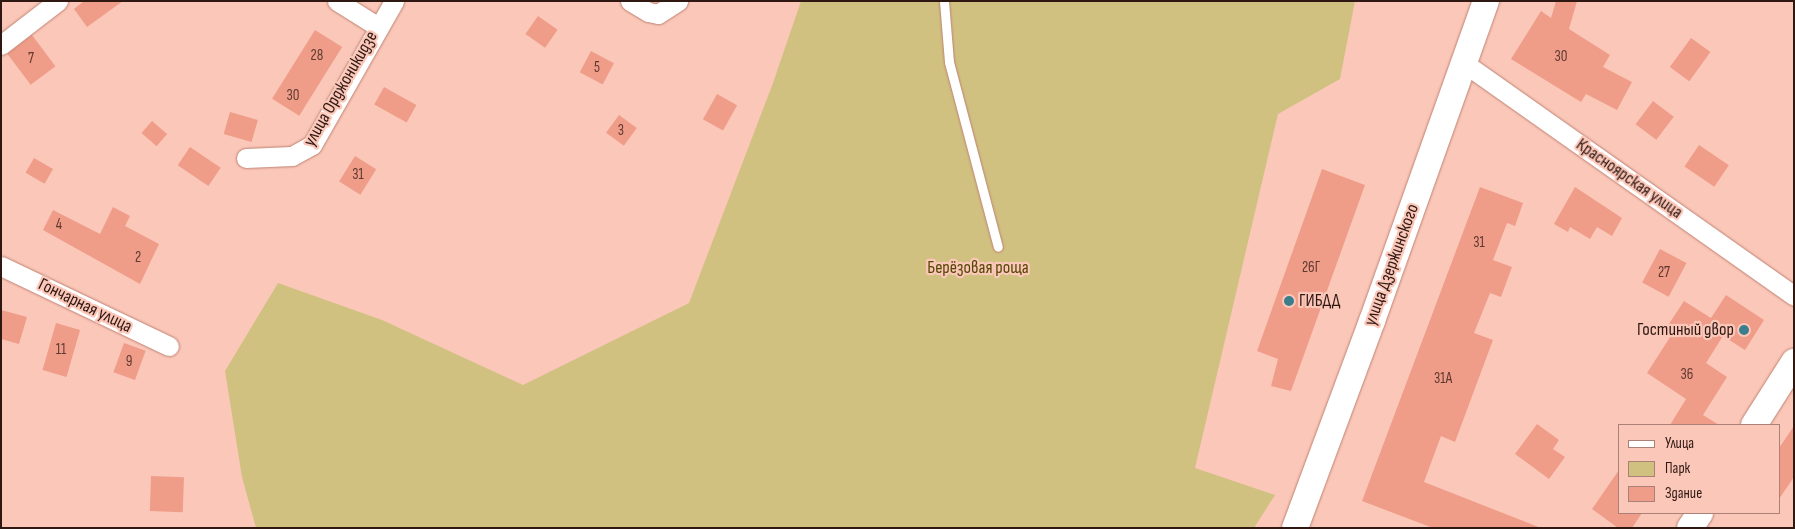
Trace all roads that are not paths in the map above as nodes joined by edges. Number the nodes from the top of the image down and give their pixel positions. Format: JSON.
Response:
{"nodes":[{"id":1,"x":58,"y":1,"type":"edge"},
{"id":2,"x":337,"y":1,"type":"edge"},
{"id":3,"x":394,"y":1,"type":"edge"},
{"id":4,"x":630,"y":1,"type":"edge"},
{"id":5,"x":678,"y":1,"type":"edge"},
{"id":6,"x":944,"y":1,"type":"edge"},
{"id":7,"x":1486,"y":1,"type":"edge"},
{"id":8,"x":377,"y":26,"type":"junction"},
{"id":9,"x":1,"y":45,"type":"edge"},
{"id":10,"x":1464,"y":63,"type":"junction"},
{"id":11,"x":246,"y":158,"type":"dead end"},
{"id":12,"x":998,"y":247,"type":"dead end"},
{"id":13,"x":1,"y":266,"type":"edge"},
{"id":14,"x":1794,"y":296,"type":"edge"},
{"id":15,"x":169,"y":346,"type":"dead end"},
{"id":16,"x":1794,"y":362,"type":"edge"},
{"id":17,"x":1755,"y":424,"type":"edge"},
{"id":18,"x":1699,"y":514,"type":"edge"},
{"id":19,"x":1294,"y":528,"type":"edge"},
{"id":20,"x":1690,"y":528,"type":"edge"}],
"edges":[{"from":1,"to":9,"type":"street"},
{"from":2,"to":8,"type":"street"},
{"from":3,"to":8,"type":"street","name":"улица Орджоникидзе"},
{"from":4,"to":5,"type":"street"},
{"from":6,"to":12,"type":"lane"},
{"from":7,"to":10,"type":"main road","name":"улица Дзержинского"},
{"from":8,"to":11,"type":"street","name":"улица Орджоникидзе"},
{"from":10,"to":14,"type":"street","name":"Красноярская улица"},
{"from":10,"to":19,"type":"main road","name":"улица Дзержинского"},
{"from":13,"to":15,"type":"street","name":"Гончарная улица"},
{"from":16,"to":17,"type":"main road"},
{"from":18,"to":20,"type":"main road"}]}
